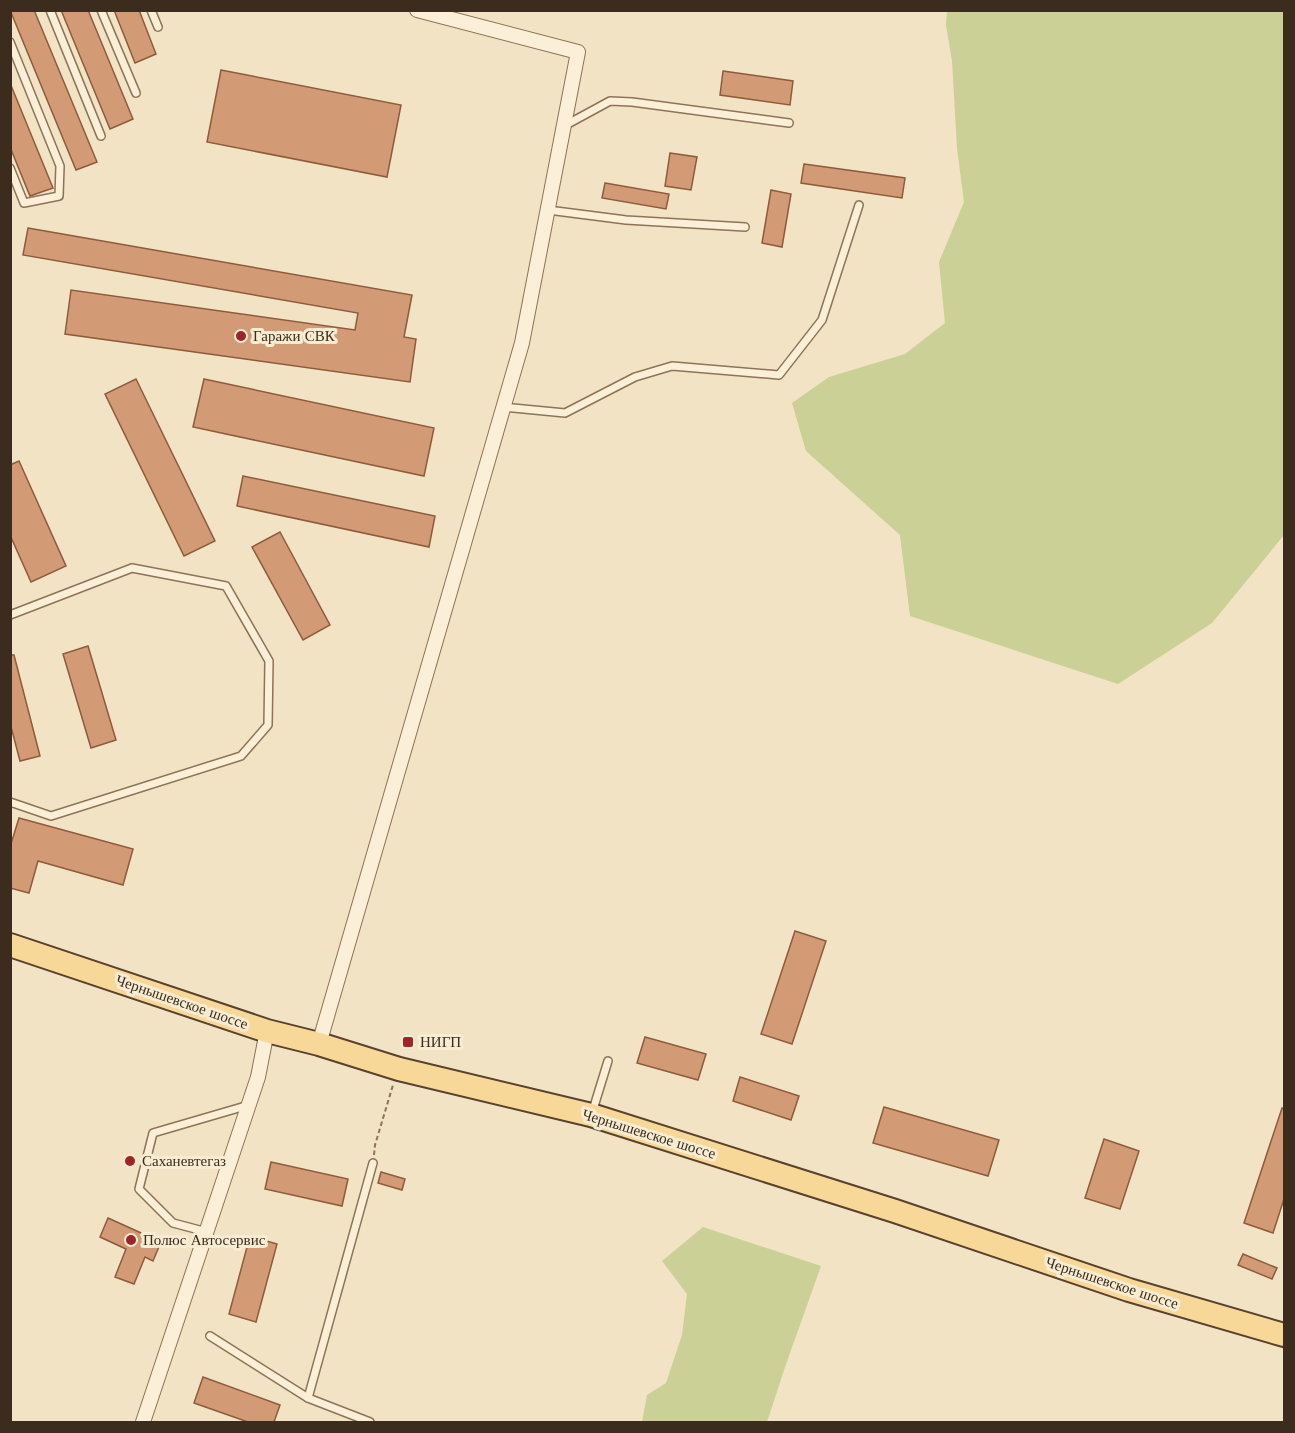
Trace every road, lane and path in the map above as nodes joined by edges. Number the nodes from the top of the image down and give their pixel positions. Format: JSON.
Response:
{"nodes":[{"id":1,"x":50,"y":10,"type":"edge"},
{"id":2,"x":101,"y":10,"type":"edge"},
{"id":3,"x":151,"y":10,"type":"edge"},
{"id":4,"x":417,"y":10,"type":"edge"},
{"id":5,"x":158,"y":27,"type":"dead end"},
{"id":6,"x":10,"y":42,"type":"edge"},
{"id":7,"x":135,"y":93,"type":"dead end"},
{"id":8,"x":789,"y":123,"type":"dead end"},
{"id":9,"x":564,"y":126,"type":"junction"},
{"id":10,"x":101,"y":136,"type":"dead end"},
{"id":11,"x":10,"y":168,"type":"edge"},
{"id":12,"x":859,"y":205,"type":"dead end"},
{"id":13,"x":548,"y":210,"type":"junction"},
{"id":14,"x":746,"y":227,"type":"dead end"},
{"id":15,"x":503,"y":407,"type":"junction"},
{"id":16,"x":10,"y":615,"type":"edge"},
{"id":17,"x":10,"y":802,"type":"edge"},
{"id":18,"x":10,"y":945,"type":"edge"},
{"id":19,"x":267,"y":1031,"type":"junction"},
{"id":20,"x":319,"y":1044,"type":"junction"},
{"id":21,"x":608,"y":1060,"type":"dead end"},
{"id":22,"x":388,"y":1101,"type":"dead end"},
{"id":23,"x":249,"y":1105,"type":"junction"},
{"id":24,"x":591,"y":1115,"type":"junction"},
{"id":25,"x":375,"y":1145,"type":"dead end"},
{"id":26,"x":373,"y":1163,"type":"dead end"},
{"id":27,"x":207,"y":1232,"type":"junction"},
{"id":28,"x":1284,"y":1335,"type":"edge"},
{"id":29,"x":210,"y":1336,"type":"dead end"},
{"id":30,"x":308,"y":1398,"type":"junction"},
{"id":31,"x":143,"y":1422,"type":"edge"},
{"id":32,"x":370,"y":1422,"type":"edge"}],
"edges":[{"from":1,"to":10,"type":"lane"},
{"from":2,"to":7,"type":"lane"},
{"from":3,"to":5,"type":"lane"},
{"from":4,"to":9,"type":"street"},
{"from":6,"to":11,"type":"lane"},
{"from":8,"to":9,"type":"lane"},
{"from":9,"to":13,"type":"street"},
{"from":12,"to":15,"type":"lane"},
{"from":13,"to":14,"type":"lane"},
{"from":13,"to":15,"type":"street"},
{"from":15,"to":20,"type":"street"},
{"from":16,"to":17,"type":"lane"},
{"from":18,"to":19,"type":"main road","name":"Чернышевское шоссе"},
{"from":19,"to":20,"type":"main road","name":"Чернышевское шоссе"},
{"from":19,"to":23,"type":"street"},
{"from":20,"to":24,"type":"main road","name":"Чернышевское шоссе"},
{"from":21,"to":24,"type":"lane"},
{"from":22,"to":25,"type":"path"},
{"from":23,"to":27,"type":"street"},
{"from":23,"to":27,"type":"lane"},
{"from":24,"to":28,"type":"main road","name":"Чернышевское шоссе"},
{"from":26,"to":30,"type":"lane"},
{"from":27,"to":31,"type":"street"},
{"from":29,"to":30,"type":"lane"},
{"from":30,"to":32,"type":"lane"}]}
